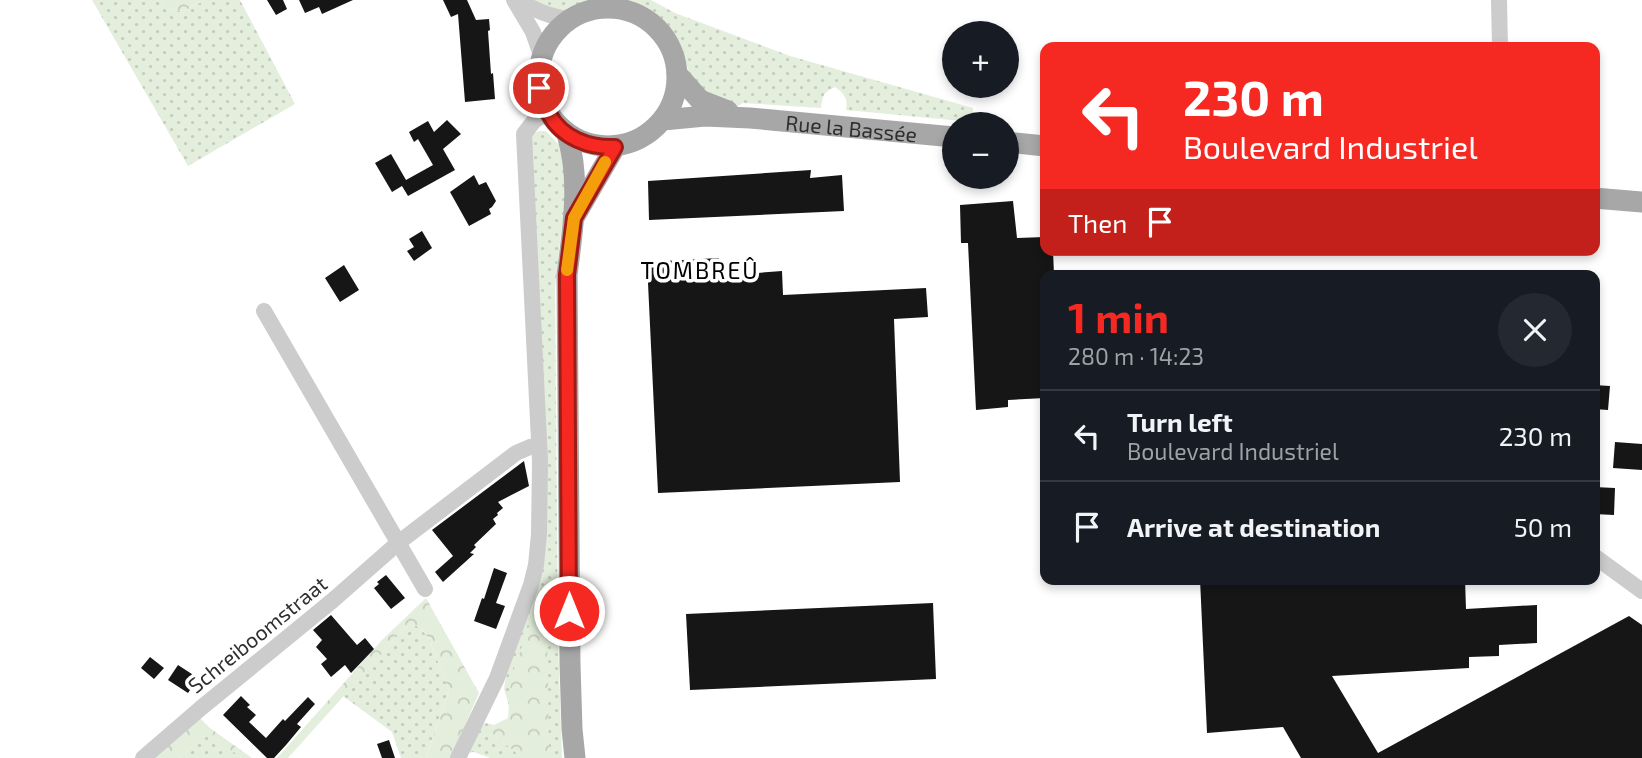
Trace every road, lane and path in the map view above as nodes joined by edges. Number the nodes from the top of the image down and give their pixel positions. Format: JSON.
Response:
{"nodes":[{"id":1,"x":517,"y":0,"type":"edge"},
{"id":2,"x":1499,"y":0,"type":"edge"},
{"id":3,"x":569,"y":19,"type":"junction"},
{"id":4,"x":1500,"y":42,"type":"edge"},
{"id":5,"x":541,"y":55,"type":"junction"},
{"id":6,"x":677,"y":74,"type":"junction"},
{"id":7,"x":547,"y":113,"type":"junction"},
{"id":8,"x":750,"y":118,"type":"junction"},
{"id":9,"x":663,"y":120,"type":"junction"},
{"id":10,"x":568,"y":134,"type":"junction"},
{"id":11,"x":942,"y":136,"type":"edge"},
{"id":12,"x":1019,"y":143,"type":"edge"},
{"id":13,"x":1040,"y":145,"type":"edge"},
{"id":14,"x":615,"y":147,"type":"junction"},
{"id":15,"x":1600,"y":198,"type":"edge"},
{"id":16,"x":1642,"y":202,"type":"edge"},
{"id":17,"x":574,"y":218,"type":"junction"},
{"id":18,"x":264,"y":311,"type":"dead end"},
{"id":19,"x":539,"y":446,"type":"junction"},
{"id":20,"x":398,"y":543,"type":"junction"},
{"id":21,"x":1600,"y":560,"type":"edge"},
{"id":22,"x":425,"y":589,"type":"dead end"},
{"id":23,"x":1642,"y":591,"type":"edge"},
{"id":24,"x":143,"y":758,"type":"edge"},
{"id":25,"x":458,"y":758,"type":"edge"},
{"id":26,"x":575,"y":758,"type":"edge"}],
"edges":[{"from":1,"to":3,"type":"street"},
{"from":1,"to":5,"type":"street"},
{"from":2,"to":4,"type":"street"},
{"from":3,"to":5,"type":"main road"},
{"from":3,"to":6,"type":"main road"},
{"from":5,"to":7,"type":"main road"},
{"from":6,"to":8,"type":"main road","name":"Rue la Bassée"},
{"from":6,"to":9,"type":"main road"},
{"from":7,"to":10,"type":"main road"},
{"from":7,"to":19,"type":"street"},
{"from":8,"to":9,"type":"main road","name":"Rue la Bassée"},
{"from":8,"to":11,"type":"main road","name":"Rue la Bassée"},
{"from":9,"to":14,"type":"main road"},
{"from":10,"to":14,"type":"main road"},
{"from":10,"to":17,"type":"main road"},
{"from":12,"to":13,"type":"main road"},
{"from":14,"to":17,"type":"main road"},
{"from":15,"to":16,"type":"main road"},
{"from":17,"to":26,"type":"main road"},
{"from":18,"to":20,"type":"street"},
{"from":19,"to":20,"type":"street","name":"Schreiboomstraat"},
{"from":19,"to":25,"type":"street"},
{"from":20,"to":22,"type":"street"},
{"from":20,"to":24,"type":"street","name":"Schreiboomstraat"},
{"from":21,"to":23,"type":"street"}]}
